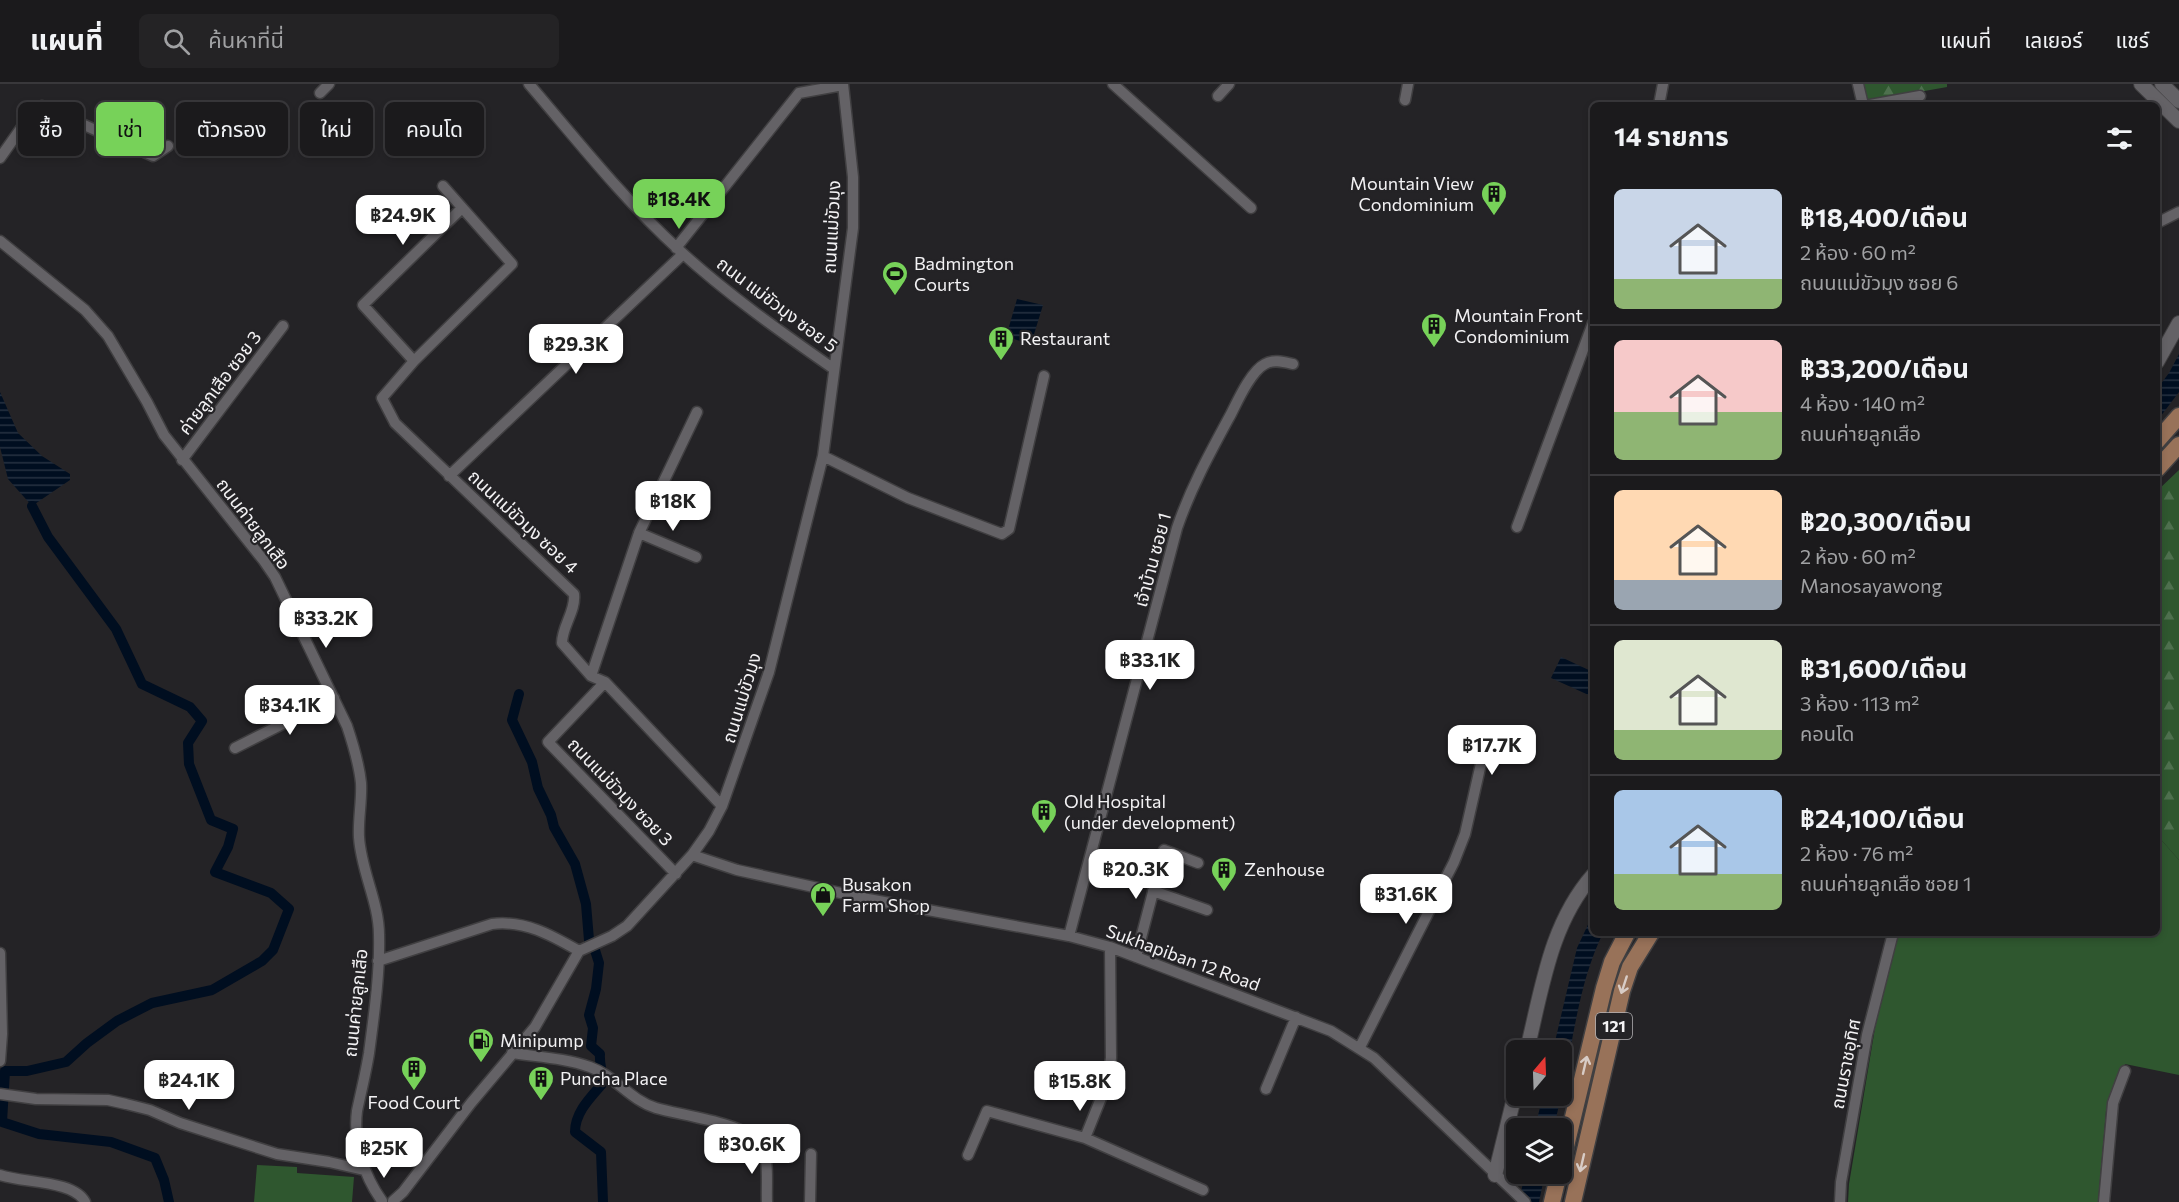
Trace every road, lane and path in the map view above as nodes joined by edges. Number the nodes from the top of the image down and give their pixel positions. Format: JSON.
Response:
{"nodes":[{"id":1,"x":329,"y":84,"type":"edge"},
{"id":2,"x":529,"y":84,"type":"edge"},
{"id":3,"x":1113,"y":84,"type":"edge"},
{"id":4,"x":1229,"y":84,"type":"edge"},
{"id":5,"x":1408,"y":84,"type":"edge"},
{"id":6,"x":1663,"y":84,"type":"edge"},
{"id":7,"x":1858,"y":84,"type":"edge"},
{"id":8,"x":2141,"y":84,"type":"edge"},
{"id":9,"x":2162,"y":84,"type":"edge"},
{"id":10,"x":843,"y":85,"type":"edge"},
{"id":11,"x":320,"y":93,"type":"dead end"},
{"id":12,"x":1218,"y":96,"type":"dead end"},
{"id":13,"x":1920,"y":96,"type":"dead end"},
{"id":14,"x":1405,"y":100,"type":"dead end"},
{"id":15,"x":2179,"y":101,"type":"edge"},
{"id":16,"x":1660,"y":102,"type":"edge"},
{"id":17,"x":1862,"y":102,"type":"edge"},
{"id":18,"x":1887,"y":102,"type":"edge"},
{"id":19,"x":2159,"y":102,"type":"edge"},
{"id":20,"x":2160,"y":102,"type":"edge"},
{"id":21,"x":2179,"y":121,"type":"edge"},
{"id":22,"x":168,"y":146,"type":"dead end"},
{"id":23,"x":0,"y":158,"type":"edge"},
{"id":24,"x":443,"y":186,"type":"dead end"},
{"id":25,"x":462,"y":208,"type":"junction"},
{"id":26,"x":1251,"y":208,"type":"dead end"},
{"id":27,"x":2179,"y":212,"type":"edge"},
{"id":28,"x":2160,"y":222,"type":"edge"},
{"id":29,"x":0,"y":241,"type":"edge"},
{"id":30,"x":680,"y":251,"type":"junction"},
{"id":31,"x":2179,"y":322,"type":"edge"},
{"id":32,"x":283,"y":327,"type":"dead end"},
{"id":33,"x":1590,"y":331,"type":"edge"},
{"id":34,"x":2160,"y":357,"type":"edge"},
{"id":35,"x":414,"y":361,"type":"junction"},
{"id":36,"x":1293,"y":364,"type":"dead end"},
{"id":37,"x":834,"y":369,"type":"junction"},
{"id":38,"x":1044,"y":376,"type":"dead end"},
{"id":39,"x":697,"y":412,"type":"dead end"},
{"id":40,"x":2179,"y":416,"type":"edge"},
{"id":41,"x":2160,"y":438,"type":"edge"},
{"id":42,"x":2179,"y":445,"type":"edge"},
{"id":43,"x":823,"y":456,"type":"junction"},
{"id":44,"x":182,"y":460,"type":"junction"},
{"id":45,"x":2160,"y":466,"type":"edge"},
{"id":46,"x":450,"y":476,"type":"junction"},
{"id":47,"x":1517,"y":527,"type":"dead end"},
{"id":48,"x":639,"y":533,"type":"junction"},
{"id":49,"x":696,"y":557,"type":"dead end"},
{"id":50,"x":591,"y":676,"type":"junction"},
{"id":51,"x":605,"y":682,"type":"junction"},
{"id":52,"x":334,"y":698,"type":"junction"},
{"id":53,"x":1487,"y":736,"type":"dead end"},
{"id":54,"x":235,"y":748,"type":"dead end"},
{"id":55,"x":722,"y":806,"type":"junction"},
{"id":56,"x":692,"y":855,"type":"junction"},
{"id":57,"x":1090,"y":859,"type":"junction"},
{"id":58,"x":1198,"y":863,"type":"dead end"},
{"id":59,"x":676,"y":874,"type":"junction"},
{"id":60,"x":1590,"y":879,"type":"edge"},
{"id":61,"x":1154,"y":885,"type":"junction"},
{"id":62,"x":1207,"y":910,"type":"dead end"},
{"id":63,"x":1070,"y":936,"type":"junction"},
{"id":64,"x":1625,"y":936,"type":"edge"},
{"id":65,"x":1649,"y":936,"type":"edge"},
{"id":66,"x":1892,"y":936,"type":"edge"},
{"id":67,"x":1110,"y":947,"type":"junction"},
{"id":68,"x":579,"y":951,"type":"junction"},
{"id":69,"x":0,"y":953,"type":"edge"},
{"id":70,"x":1136,"y":957,"type":"junction"},
{"id":71,"x":378,"y":961,"type":"junction"},
{"id":72,"x":1296,"y":1017,"type":"junction"},
{"id":73,"x":1529,"y":1040,"type":"edge"},
{"id":74,"x":1360,"y":1047,"type":"junction"},
{"id":75,"x":513,"y":1053,"type":"junction"},
{"id":76,"x":0,"y":1061,"type":"edge"},
{"id":77,"x":2125,"y":1071,"type":"dead end"},
{"id":78,"x":1266,"y":1089,"type":"dead end"},
{"id":79,"x":4,"y":1095,"type":"edge"},
{"id":80,"x":1513,"y":1106,"type":"edge"},
{"id":81,"x":1572,"y":1121,"type":"edge"},
{"id":82,"x":1085,"y":1138,"type":"junction"},
{"id":83,"x":811,"y":1154,"type":"dead end"},
{"id":84,"x":968,"y":1155,"type":"dead end"},
{"id":85,"x":364,"y":1170,"type":"junction"},
{"id":86,"x":0,"y":1175,"type":"edge"},
{"id":87,"x":1499,"y":1178,"type":"junction"},
{"id":88,"x":1203,"y":1190,"type":"dead end"},
{"id":89,"x":1573,"y":1200,"type":"edge"},
{"id":90,"x":85,"y":1202,"type":"edge"},
{"id":91,"x":387,"y":1202,"type":"edge"},
{"id":92,"x":767,"y":1202,"type":"edge"},
{"id":93,"x":810,"y":1202,"type":"edge"},
{"id":94,"x":1525,"y":1202,"type":"edge"},
{"id":95,"x":1840,"y":1202,"type":"edge"},
{"id":96,"x":2103,"y":1202,"type":"edge"}],
"edges":[{"from":1,"to":11,"type":"street"},
{"from":2,"to":30,"type":"street","name":"ถนน แม่ขัวมุง ซอย 5"},
{"from":3,"to":26,"type":"street"},
{"from":4,"to":12,"type":"street"},
{"from":5,"to":14,"type":"street"},
{"from":6,"to":16,"type":"street"},
{"from":7,"to":17,"type":"street"},
{"from":8,"to":19,"type":"main road"},
{"from":9,"to":15,"type":"main road"},
{"from":10,"to":30,"type":"street"},
{"from":10,"to":37,"type":"street","name":"ถนนแม่ขัวมุง"},
{"from":13,"to":18,"type":"street"},
{"from":20,"to":21,"type":"main road"},
{"from":22,"to":23,"type":"street"},
{"from":24,"to":25,"type":"street"},
{"from":25,"to":35,"type":"street"},
{"from":25,"to":35,"type":"street"},
{"from":27,"to":28,"type":"street"},
{"from":29,"to":44,"type":"street","name":"ถนนค่ายลูกเสือ"},
{"from":30,"to":37,"type":"street","name":"ถนน แม่ขัวมุง ซอย 5"},
{"from":30,"to":46,"type":"street"},
{"from":31,"to":34,"type":"main road"},
{"from":32,"to":44,"type":"street","name":"ค่ายลูกเสือ ซอย 3"},
{"from":33,"to":47,"type":"street"},
{"from":35,"to":46,"type":"street","name":"ถนนแม่ขัวมุง ซอย 4"},
{"from":36,"to":57,"type":"street","name":"เจ้าบ้าน ซอย 1"},
{"from":37,"to":43,"type":"street","name":"ถนนแม่ขัวมุง"},
{"from":38,"to":43,"type":"street"},
{"from":39,"to":48,"type":"street"},
{"from":40,"to":41,"type":"main road"},
{"from":42,"to":45,"type":"main road"},
{"from":43,"to":55,"type":"street","name":"ถนนแม่ขัวมุง"},
{"from":44,"to":52,"type":"street","name":"ถนนค่ายลูกเสือ"},
{"from":46,"to":50,"type":"street","name":"ถนนแม่ขัวมุง ซอย 4"},
{"from":48,"to":49,"type":"street"},
{"from":48,"to":50,"type":"street"},
{"from":50,"to":51,"type":"street","name":"ถนนแม่ขัวมุง ซอย 4"},
{"from":51,"to":55,"type":"street","name":"ถนนแม่ขัวมุง ซอย 4"},
{"from":51,"to":59,"type":"street","name":"ถนนแม่ขัวมุง ซอย 3"},
{"from":52,"to":54,"type":"street"},
{"from":52,"to":71,"type":"street","name":"ถนนค่ายลูกเสือ"},
{"from":53,"to":74,"type":"street"},
{"from":55,"to":56,"type":"street","name":"ถนนแม่ขัวมุง"},
{"from":56,"to":59,"type":"street","name":"ถนนแม่ขัวมุง"},
{"from":56,"to":63,"type":"street","name":"Sukhapiban 12 Road"},
{"from":57,"to":61,"type":"street"},
{"from":57,"to":63,"type":"street","name":"เจ้าบ้าน ซอย 1"},
{"from":58,"to":61,"type":"street"},
{"from":59,"to":68,"type":"street","name":"ถนนแม่ขัวมุง"},
{"from":60,"to":73,"type":"main road"},
{"from":61,"to":62,"type":"street"},
{"from":61,"to":70,"type":"street"},
{"from":63,"to":67,"type":"street","name":"Sukhapiban 12 Road"},
{"from":81,"to":64,"type":"main road","number":"121","one_way":true},
{"from":65,"to":89,"type":"main road","number":"121","one_way":true},
{"from":66,"to":95,"type":"street","name":"ถนนราชอุทิศ"},
{"from":67,"to":70,"type":"street","name":"Sukhapiban 12 Road"},
{"from":67,"to":82,"type":"street"},
{"from":68,"to":71,"type":"street"},
{"from":68,"to":75,"type":"street"},
{"from":69,"to":76,"type":"street"},
{"from":70,"to":72,"type":"street","name":"Sukhapiban 12 Road"},
{"from":71,"to":85,"type":"street","name":"ถนนค่ายลูกเสือ"},
{"from":72,"to":74,"type":"street","name":"Sukhapiban 12 Road"},
{"from":72,"to":78,"type":"street"},
{"from":74,"to":87,"type":"street","name":"Sukhapiban 12 Road"},
{"from":75,"to":91,"type":"street"},
{"from":75,"to":92,"type":"street"},
{"from":77,"to":96,"type":"street"},
{"from":79,"to":85,"type":"street"},
{"from":80,"to":87,"type":"main road"},
{"from":82,"to":84,"type":"street"},
{"from":82,"to":88,"type":"street"},
{"from":83,"to":93,"type":"street"},
{"from":85,"to":91,"type":"street","name":"ถนนค่ายลูกเสือ"},
{"from":86,"to":90,"type":"street"},
{"from":87,"to":94,"type":"street","name":"Sukhapiban 12 Road"}]}
